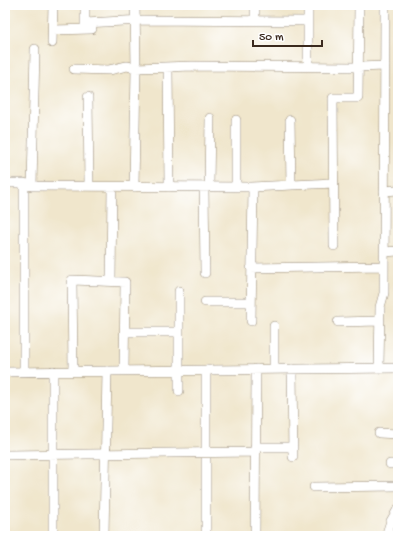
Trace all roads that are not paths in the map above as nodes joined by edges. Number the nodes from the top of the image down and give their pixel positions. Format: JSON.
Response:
{"nodes":[{"id":1,"x":53,"y":5,"type":"edge"},
{"id":2,"x":85,"y":5,"type":"edge"},
{"id":3,"x":135,"y":5,"type":"edge"},
{"id":4,"x":255,"y":5,"type":"edge"},
{"id":5,"x":308,"y":5,"type":"edge"},
{"id":6,"x":359,"y":5,"type":"edge"},
{"id":7,"x":385,"y":5,"type":"edge"},
{"id":8,"x":135,"y":20,"type":"junction"},
{"id":9,"x":255,"y":20,"type":"junction"},
{"id":10,"x":308,"y":21,"type":"junction"},
{"id":11,"x":87,"y":27,"type":"junction"},
{"id":12,"x":53,"y":30,"type":"junction"},
{"id":13,"x":52,"y":43,"type":"dead end"},
{"id":14,"x":35,"y":49,"type":"dead end"},
{"id":15,"x":308,"y":66,"type":"junction"},
{"id":16,"x":385,"y":66,"type":"junction"},
{"id":17,"x":168,"y":67,"type":"junction"},
{"id":18,"x":358,"y":67,"type":"junction"},
{"id":19,"x":136,"y":68,"type":"junction"},
{"id":20,"x":74,"y":69,"type":"dead end"},
{"id":21,"x":88,"y":97,"type":"dead end"},
{"id":22,"x":210,"y":118,"type":"dead end"},
{"id":23,"x":236,"y":120,"type":"dead end"},
{"id":24,"x":290,"y":120,"type":"dead end"},
{"id":25,"x":5,"y":183,"type":"edge"},
{"id":26,"x":334,"y":183,"type":"junction"},
{"id":27,"x":28,"y":185,"type":"junction"},
{"id":28,"x":291,"y":185,"type":"junction"},
{"id":29,"x":89,"y":186,"type":"junction"},
{"id":30,"x":112,"y":187,"type":"junction"},
{"id":31,"x":134,"y":187,"type":"junction"},
{"id":32,"x":168,"y":187,"type":"junction"},
{"id":33,"x":206,"y":187,"type":"junction"},
{"id":34,"x":236,"y":187,"type":"junction"},
{"id":35,"x":253,"y":187,"type":"junction"},
{"id":36,"x":398,"y":190,"type":"edge"},
{"id":37,"x":384,"y":191,"type":"junction"},
{"id":38,"x":334,"y":246,"type":"dead end"},
{"id":39,"x":384,"y":252,"type":"junction"},
{"id":40,"x":398,"y":252,"type":"edge"},
{"id":41,"x":384,"y":266,"type":"junction"},
{"id":42,"x":251,"y":268,"type":"junction"},
{"id":43,"x":205,"y":273,"type":"dead end"},
{"id":44,"x":111,"y":281,"type":"junction"},
{"id":45,"x":179,"y":291,"type":"dead end"},
{"id":46,"x":205,"y":302,"type":"dead end"},
{"id":47,"x":251,"y":302,"type":"junction"},
{"id":48,"x":251,"y":320,"type":"dead end"},
{"id":49,"x":380,"y":321,"type":"junction"},
{"id":50,"x":338,"y":322,"type":"dead end"},
{"id":51,"x":274,"y":326,"type":"dead end"},
{"id":52,"x":125,"y":332,"type":"junction"},
{"id":53,"x":179,"y":332,"type":"junction"},
{"id":54,"x":292,"y":368,"type":"junction"},
{"id":55,"x":379,"y":368,"type":"junction"},
{"id":56,"x":398,"y":368,"type":"edge"},
{"id":57,"x":256,"y":369,"type":"junction"},
{"id":58,"x":274,"y":369,"type":"junction"},
{"id":59,"x":124,"y":370,"type":"junction"},
{"id":60,"x":179,"y":370,"type":"junction"},
{"id":61,"x":206,"y":370,"type":"junction"},
{"id":62,"x":73,"y":371,"type":"junction"},
{"id":63,"x":107,"y":371,"type":"junction"},
{"id":64,"x":5,"y":372,"type":"edge"},
{"id":65,"x":24,"y":372,"type":"junction"},
{"id":66,"x":54,"y":372,"type":"junction"},
{"id":67,"x":179,"y":391,"type":"dead end"},
{"id":68,"x":379,"y":433,"type":"dead end"},
{"id":69,"x":398,"y":434,"type":"edge"},
{"id":70,"x":293,"y":447,"type":"junction"},
{"id":71,"x":255,"y":449,"type":"junction"},
{"id":72,"x":206,"y":452,"type":"junction"},
{"id":73,"x":53,"y":454,"type":"junction"},
{"id":74,"x":106,"y":454,"type":"junction"},
{"id":75,"x":5,"y":455,"type":"edge"},
{"id":76,"x":293,"y":457,"type":"dead end"},
{"id":77,"x":398,"y":486,"type":"edge"},
{"id":78,"x":314,"y":487,"type":"dead end"},
{"id":79,"x":396,"y":516,"type":"edge"},
{"id":80,"x":53,"y":536,"type":"edge"},
{"id":81,"x":104,"y":536,"type":"edge"},
{"id":82,"x":206,"y":536,"type":"edge"},
{"id":83,"x":255,"y":536,"type":"edge"},
{"id":84,"x":386,"y":536,"type":"edge"}],
"edges":[{"from":1,"to":12,"type":"street"},
{"from":2,"to":11,"type":"street"},
{"from":3,"to":8,"type":"street"},
{"from":4,"to":9,"type":"street"},
{"from":5,"to":10,"type":"street"},
{"from":6,"to":18,"type":"street"},
{"from":7,"to":16,"type":"street"},
{"from":8,"to":9,"type":"street"},
{"from":8,"to":11,"type":"street"},
{"from":8,"to":19,"type":"street"},
{"from":9,"to":10,"type":"street"},
{"from":10,"to":15,"type":"street"},
{"from":11,"to":12,"type":"street"},
{"from":12,"to":13,"type":"street"},
{"from":14,"to":27,"type":"street"},
{"from":15,"to":17,"type":"street"},
{"from":15,"to":18,"type":"street"},
{"from":16,"to":18,"type":"street"},
{"from":16,"to":37,"type":"street"},
{"from":17,"to":19,"type":"street"},
{"from":17,"to":32,"type":"street"},
{"from":18,"to":26,"type":"street"},
{"from":19,"to":20,"type":"street"},
{"from":19,"to":31,"type":"street"},
{"from":21,"to":29,"type":"street"},
{"from":22,"to":33,"type":"street"},
{"from":23,"to":34,"type":"street"},
{"from":24,"to":28,"type":"street"},
{"from":25,"to":27,"type":"street"},
{"from":26,"to":28,"type":"street"},
{"from":26,"to":38,"type":"street"},
{"from":27,"to":29,"type":"street"},
{"from":27,"to":65,"type":"street"},
{"from":28,"to":35,"type":"street"},
{"from":29,"to":30,"type":"street"},
{"from":30,"to":31,"type":"street"},
{"from":30,"to":44,"type":"street"},
{"from":31,"to":32,"type":"street"},
{"from":32,"to":33,"type":"street"},
{"from":33,"to":34,"type":"street"},
{"from":33,"to":43,"type":"street"},
{"from":34,"to":35,"type":"street"},
{"from":35,"to":42,"type":"street"},
{"from":36,"to":37,"type":"street"},
{"from":37,"to":39,"type":"street"},
{"from":39,"to":40,"type":"street"},
{"from":39,"to":41,"type":"street"},
{"from":41,"to":42,"type":"street"},
{"from":41,"to":49,"type":"street"},
{"from":42,"to":47,"type":"street"},
{"from":44,"to":52,"type":"street"},
{"from":44,"to":62,"type":"street"},
{"from":45,"to":53,"type":"street"},
{"from":46,"to":47,"type":"street"},
{"from":47,"to":48,"type":"street"},
{"from":49,"to":50,"type":"street"},
{"from":49,"to":55,"type":"street"},
{"from":51,"to":58,"type":"street"},
{"from":52,"to":53,"type":"street"},
{"from":52,"to":59,"type":"street"},
{"from":53,"to":60,"type":"street"},
{"from":54,"to":55,"type":"street"},
{"from":54,"to":58,"type":"street"},
{"from":54,"to":70,"type":"street"},
{"from":55,"to":56,"type":"street"},
{"from":57,"to":58,"type":"street"},
{"from":57,"to":61,"type":"street"},
{"from":57,"to":71,"type":"street"},
{"from":59,"to":60,"type":"street"},
{"from":59,"to":63,"type":"street"},
{"from":60,"to":61,"type":"street"},
{"from":60,"to":67,"type":"street"},
{"from":61,"to":72,"type":"street"},
{"from":62,"to":63,"type":"street"},
{"from":62,"to":66,"type":"street"},
{"from":63,"to":74,"type":"street"},
{"from":64,"to":65,"type":"street"},
{"from":65,"to":66,"type":"street"},
{"from":66,"to":73,"type":"street"},
{"from":68,"to":69,"type":"street"},
{"from":70,"to":71,"type":"street"},
{"from":70,"to":76,"type":"street"},
{"from":71,"to":72,"type":"street"},
{"from":71,"to":83,"type":"street"},
{"from":72,"to":74,"type":"street"},
{"from":72,"to":82,"type":"street"},
{"from":73,"to":74,"type":"street"},
{"from":73,"to":75,"type":"street"},
{"from":73,"to":80,"type":"street"},
{"from":74,"to":81,"type":"street"},
{"from":77,"to":78,"type":"street"},
{"from":79,"to":84,"type":"street"}]}
